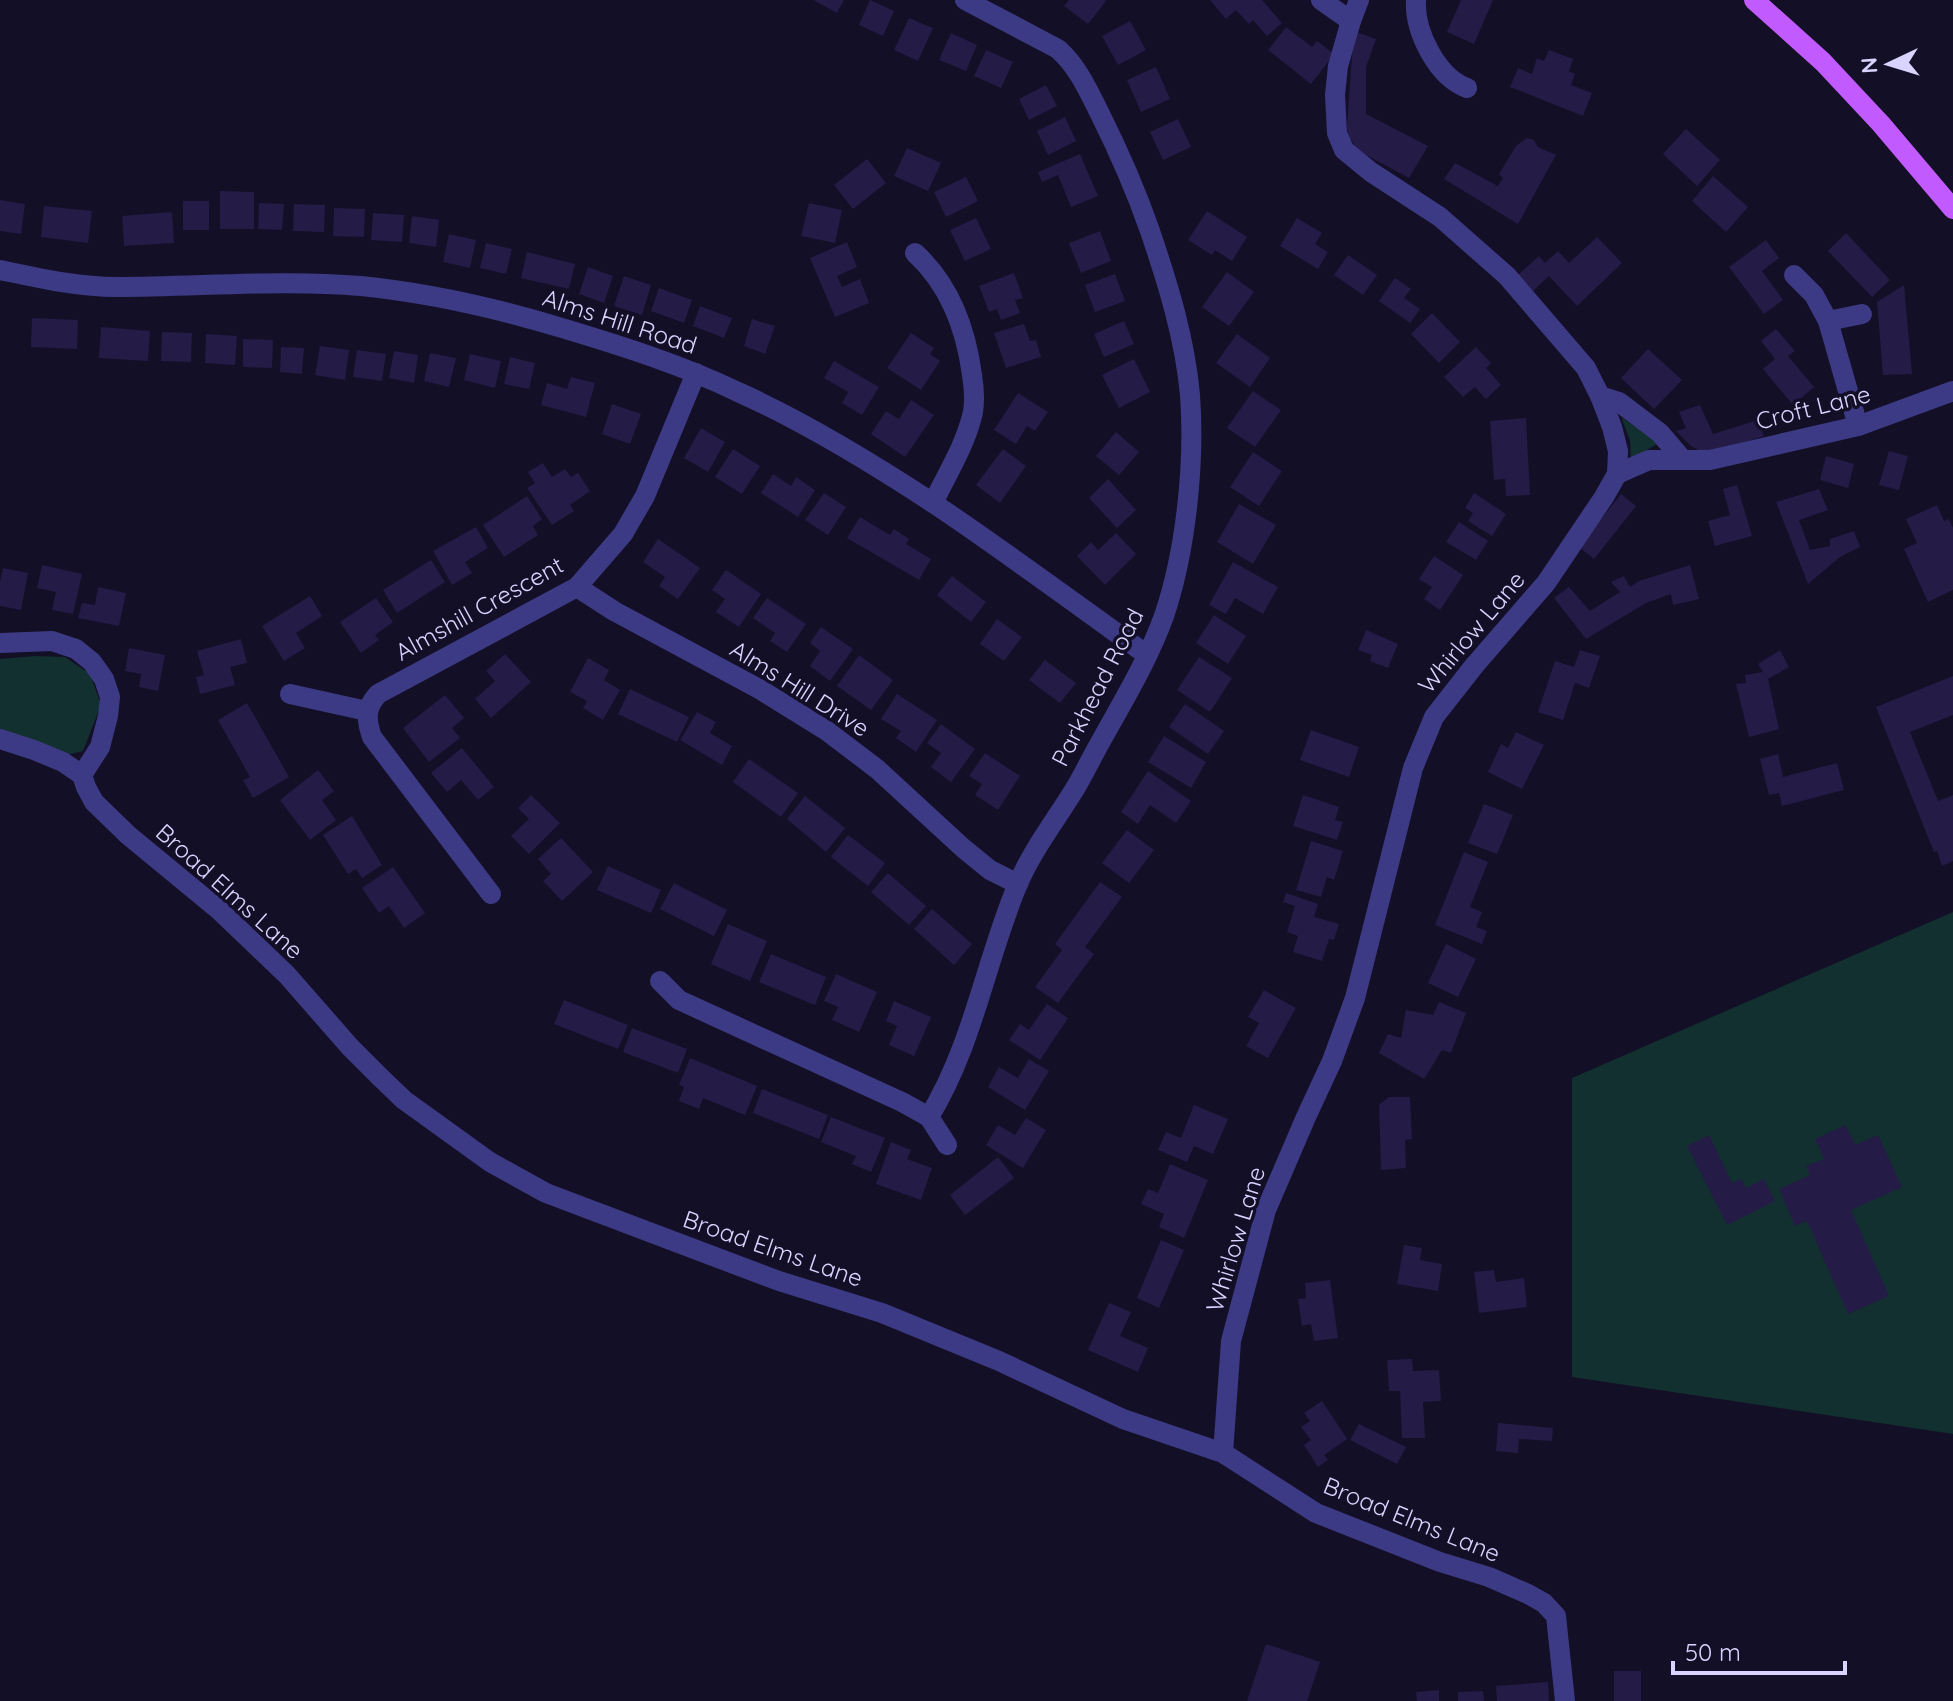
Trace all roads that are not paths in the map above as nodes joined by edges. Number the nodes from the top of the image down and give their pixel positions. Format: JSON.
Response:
{"nodes":[{"id":1,"x":965,"y":0,"type":"edge"},
{"id":2,"x":1321,"y":0,"type":"edge"},
{"id":3,"x":1359,"y":0,"type":"edge"},
{"id":4,"x":1416,"y":0,"type":"edge"},
{"id":5,"x":1754,"y":0,"type":"edge"},
{"id":6,"x":1351,"y":21,"type":"junction"},
{"id":7,"x":1467,"y":88,"type":"dead end"},
{"id":8,"x":1953,"y":209,"type":"edge"},
{"id":9,"x":915,"y":253,"type":"dead end"},
{"id":10,"x":0,"y":270,"type":"edge"},
{"id":11,"x":1794,"y":275,"type":"dead end"},
{"id":12,"x":1862,"y":314,"type":"dead end"},
{"id":13,"x":1828,"y":321,"type":"junction"},
{"id":14,"x":696,"y":373,"type":"junction"},
{"id":15,"x":1953,"y":391,"type":"edge"},
{"id":16,"x":1600,"y":396,"type":"junction"},
{"id":17,"x":1858,"y":426,"type":"junction"},
{"id":18,"x":1683,"y":460,"type":"junction"},
{"id":19,"x":1617,"y":474,"type":"junction"},
{"id":20,"x":933,"y":503,"type":"junction"},
{"id":21,"x":577,"y":587,"type":"junction"},
{"id":22,"x":0,"y":643,"type":"edge"},
{"id":23,"x":1147,"y":655,"type":"junction"},
{"id":24,"x":290,"y":694,"type":"dead end"},
{"id":25,"x":367,"y":711,"type":"junction"},
{"id":26,"x":0,"y":739,"type":"edge"},
{"id":27,"x":82,"y":775,"type":"junction"},
{"id":28,"x":1018,"y":884,"type":"junction"},
{"id":29,"x":491,"y":894,"type":"dead end"},
{"id":30,"x":660,"y":981,"type":"dead end"},
{"id":31,"x":929,"y":1117,"type":"junction"},
{"id":32,"x":947,"y":1145,"type":"dead end"},
{"id":33,"x":1223,"y":1453,"type":"junction"},
{"id":34,"x":1565,"y":1701,"type":"edge"}],
"edges":[{"from":1,"to":23,"type":"street","name":"Parkhead Road"},
{"from":2,"to":6,"type":"street"},
{"from":3,"to":6,"type":"street"},
{"from":4,"to":7,"type":"street"},
{"from":5,"to":8,"type":"main road"},
{"from":6,"to":16,"type":"street"},
{"from":9,"to":20,"type":"street"},
{"from":10,"to":14,"type":"street","name":"Alms Hill Road"},
{"from":11,"to":13,"type":"street"},
{"from":12,"to":13,"type":"street"},
{"from":13,"to":17,"type":"street"},
{"from":14,"to":20,"type":"street","name":"Alms Hill Road"},
{"from":14,"to":21,"type":"street","name":"Almshill Crescent"},
{"from":15,"to":17,"type":"street","name":"Croft Lane"},
{"from":16,"to":18,"type":"street"},
{"from":16,"to":19,"type":"street"},
{"from":17,"to":18,"type":"street","name":"Croft Lane"},
{"from":18,"to":19,"type":"street","name":"Croft Lane"},
{"from":19,"to":33,"type":"street","name":"Whirlow Lane"},
{"from":20,"to":23,"type":"street","name":"Alms Hill Road"},
{"from":21,"to":25,"type":"street","name":"Almshill Crescent"},
{"from":21,"to":28,"type":"street","name":"Alms Hill Drive"},
{"from":22,"to":27,"type":"street"},
{"from":23,"to":28,"type":"street","name":"Parkhead Road"},
{"from":24,"to":25,"type":"street"},
{"from":25,"to":29,"type":"street"},
{"from":26,"to":27,"type":"street"},
{"from":27,"to":33,"type":"street","name":"Broad Elms Lane"},
{"from":28,"to":31,"type":"street","name":"Parkhead Road"},
{"from":30,"to":31,"type":"street"},
{"from":31,"to":32,"type":"street"},
{"from":33,"to":34,"type":"street","name":"Broad Elms Lane"}]}
